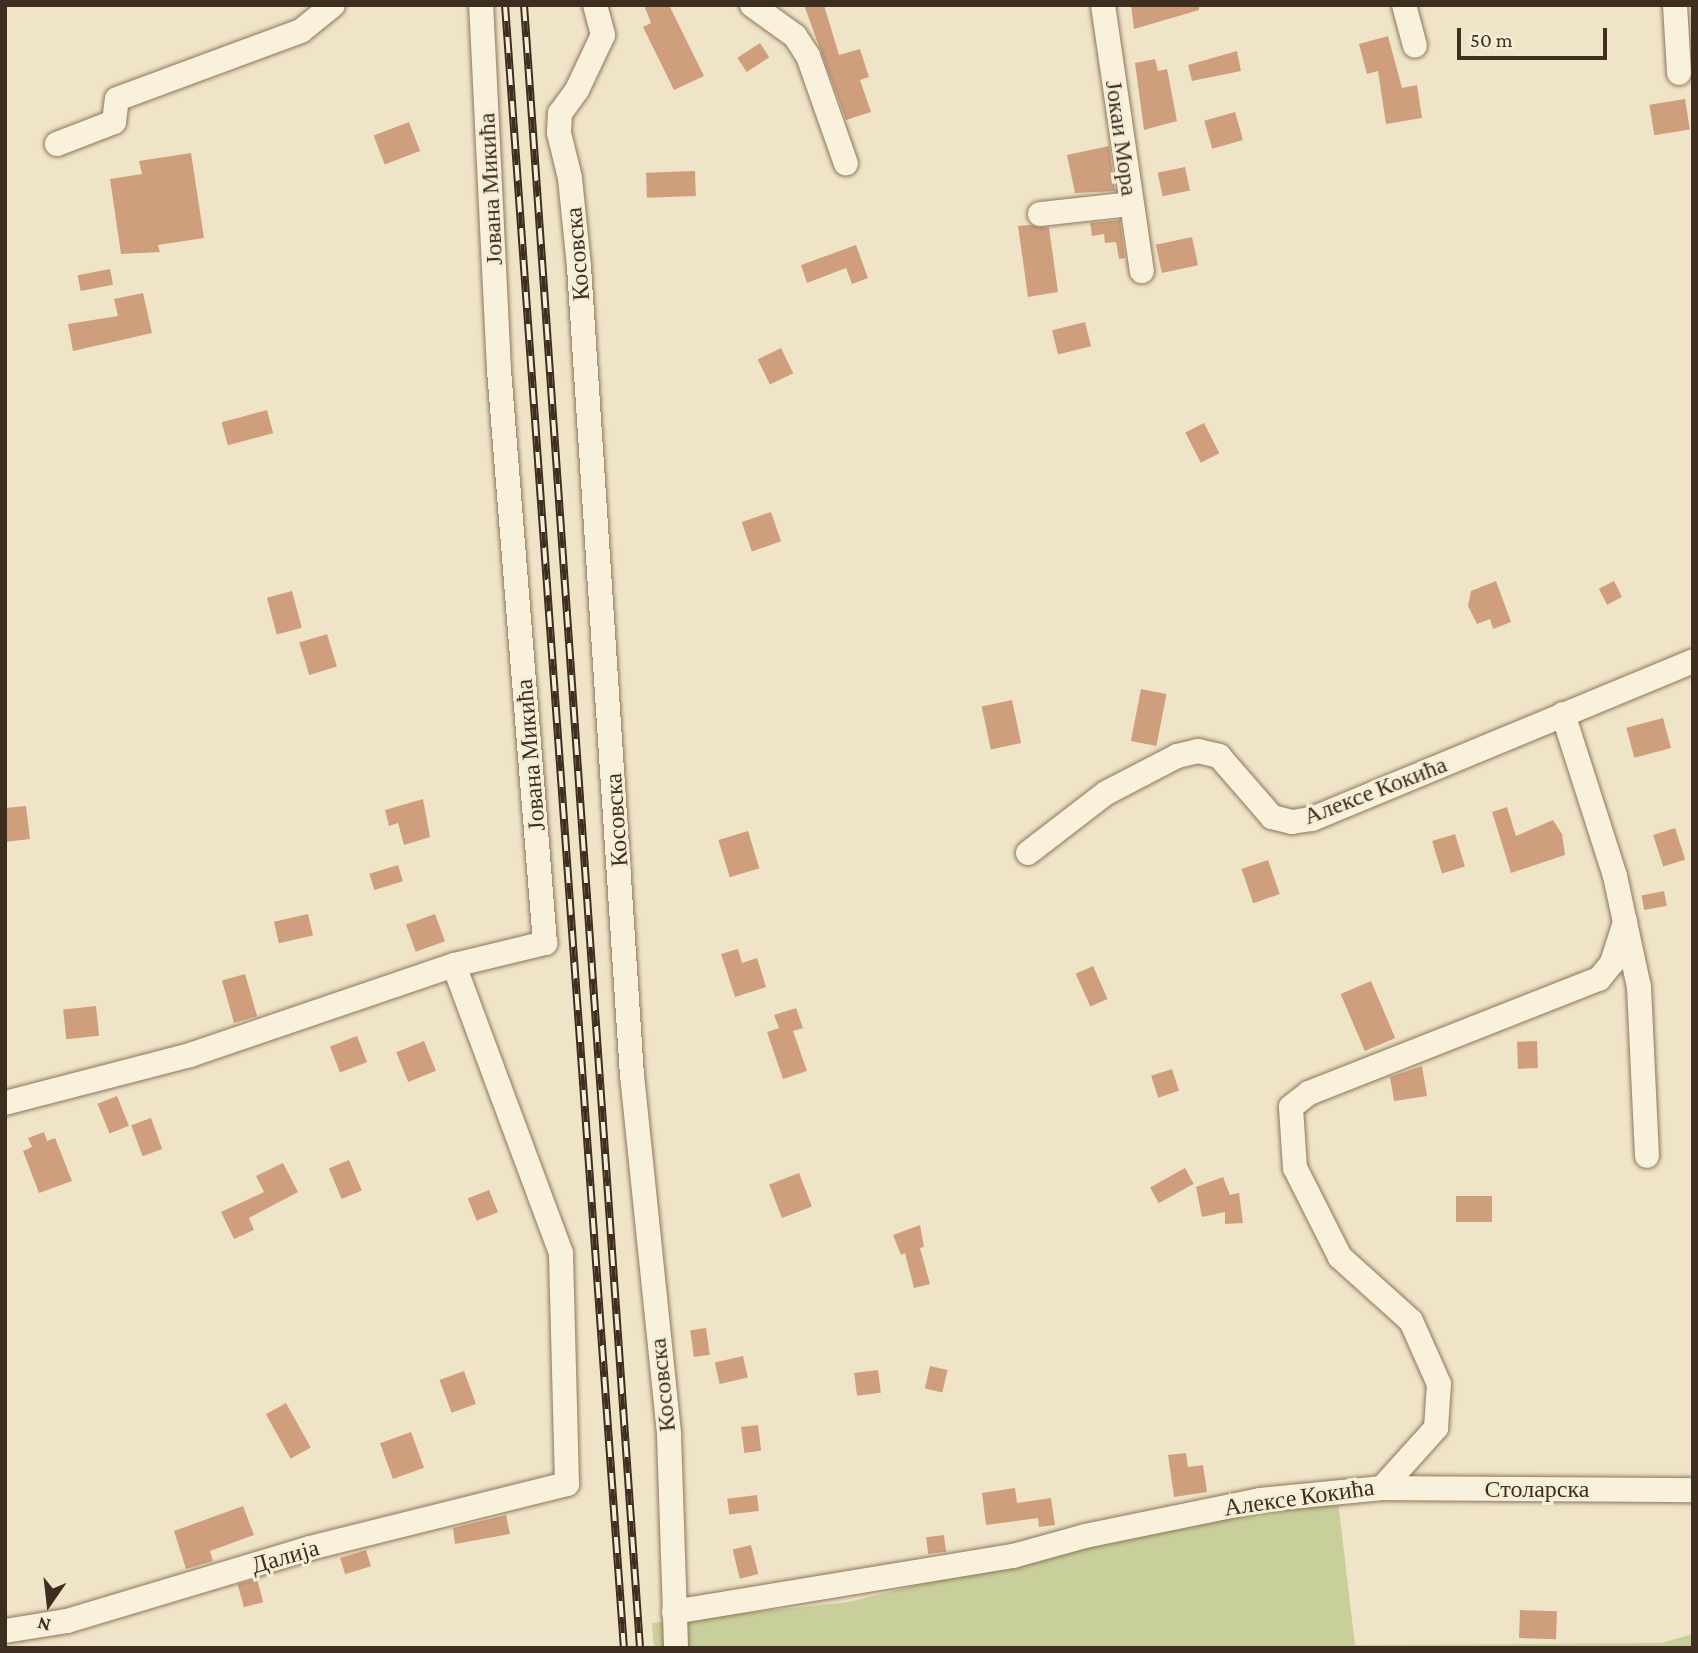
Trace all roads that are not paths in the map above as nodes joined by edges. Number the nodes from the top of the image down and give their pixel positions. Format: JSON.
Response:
{"nodes":[{"id":1,"x":333,"y":5,"type":"edge"},
{"id":2,"x":481,"y":5,"type":"edge"},
{"id":3,"x":595,"y":5,"type":"edge"},
{"id":4,"x":752,"y":5,"type":"edge"},
{"id":5,"x":1103,"y":5,"type":"edge"},
{"id":6,"x":1404,"y":5,"type":"edge"},
{"id":7,"x":1675,"y":5,"type":"edge"},
{"id":8,"x":1415,"y":46,"type":"dead end"},
{"id":9,"x":1679,"y":73,"type":"dead end"},
{"id":10,"x":57,"y":144,"type":"dead end"},
{"id":11,"x":846,"y":164,"type":"dead end"},
{"id":12,"x":1131,"y":204,"type":"junction"},
{"id":13,"x":1040,"y":214,"type":"dead end"},
{"id":14,"x":1142,"y":271,"type":"dead end"},
{"id":15,"x":1693,"y":661,"type":"edge"},
{"id":16,"x":1563,"y":714,"type":"junction"},
{"id":17,"x":1028,"y":853,"type":"dead end"},
{"id":18,"x":1625,"y":922,"type":"junction"},
{"id":19,"x":454,"y":965,"type":"junction"},
{"id":20,"x":5,"y":1102,"type":"edge"},
{"id":21,"x":1647,"y":1156,"type":"dead end"},
{"id":22,"x":1382,"y":1488,"type":"junction"},
{"id":23,"x":1693,"y":1490,"type":"edge"},
{"id":24,"x":674,"y":1612,"type":"junction"},
{"id":25,"x":5,"y":1631,"type":"edge"},
{"id":26,"x":676,"y":1648,"type":"edge"}],
"edges":[{"from":1,"to":10,"type":"street"},
{"from":2,"to":19,"type":"street","name":"Јована Микића"},
{"from":3,"to":24,"type":"street","name":"Косовска"},
{"from":4,"to":11,"type":"street"},
{"from":5,"to":12,"type":"street","name":"Јокаи Мора"},
{"from":6,"to":8,"type":"street"},
{"from":7,"to":9,"type":"street"},
{"from":12,"to":13,"type":"street"},
{"from":12,"to":14,"type":"street","name":"Јокаи Мора"},
{"from":15,"to":16,"type":"street","name":"Алексе Кокића"},
{"from":16,"to":17,"type":"street","name":"Алексе Кокића"},
{"from":16,"to":18,"type":"street"},
{"from":18,"to":21,"type":"street"},
{"from":18,"to":22,"type":"street","name":"Алексе Кокића"},
{"from":19,"to":20,"type":"street","name":"Јована Микића"},
{"from":19,"to":25,"type":"street","name":"Далија"},
{"from":22,"to":23,"type":"street","name":"Столарска"},
{"from":22,"to":24,"type":"street","name":"Алексе Кокића"},
{"from":24,"to":26,"type":"street","name":"Косовска"}]}
